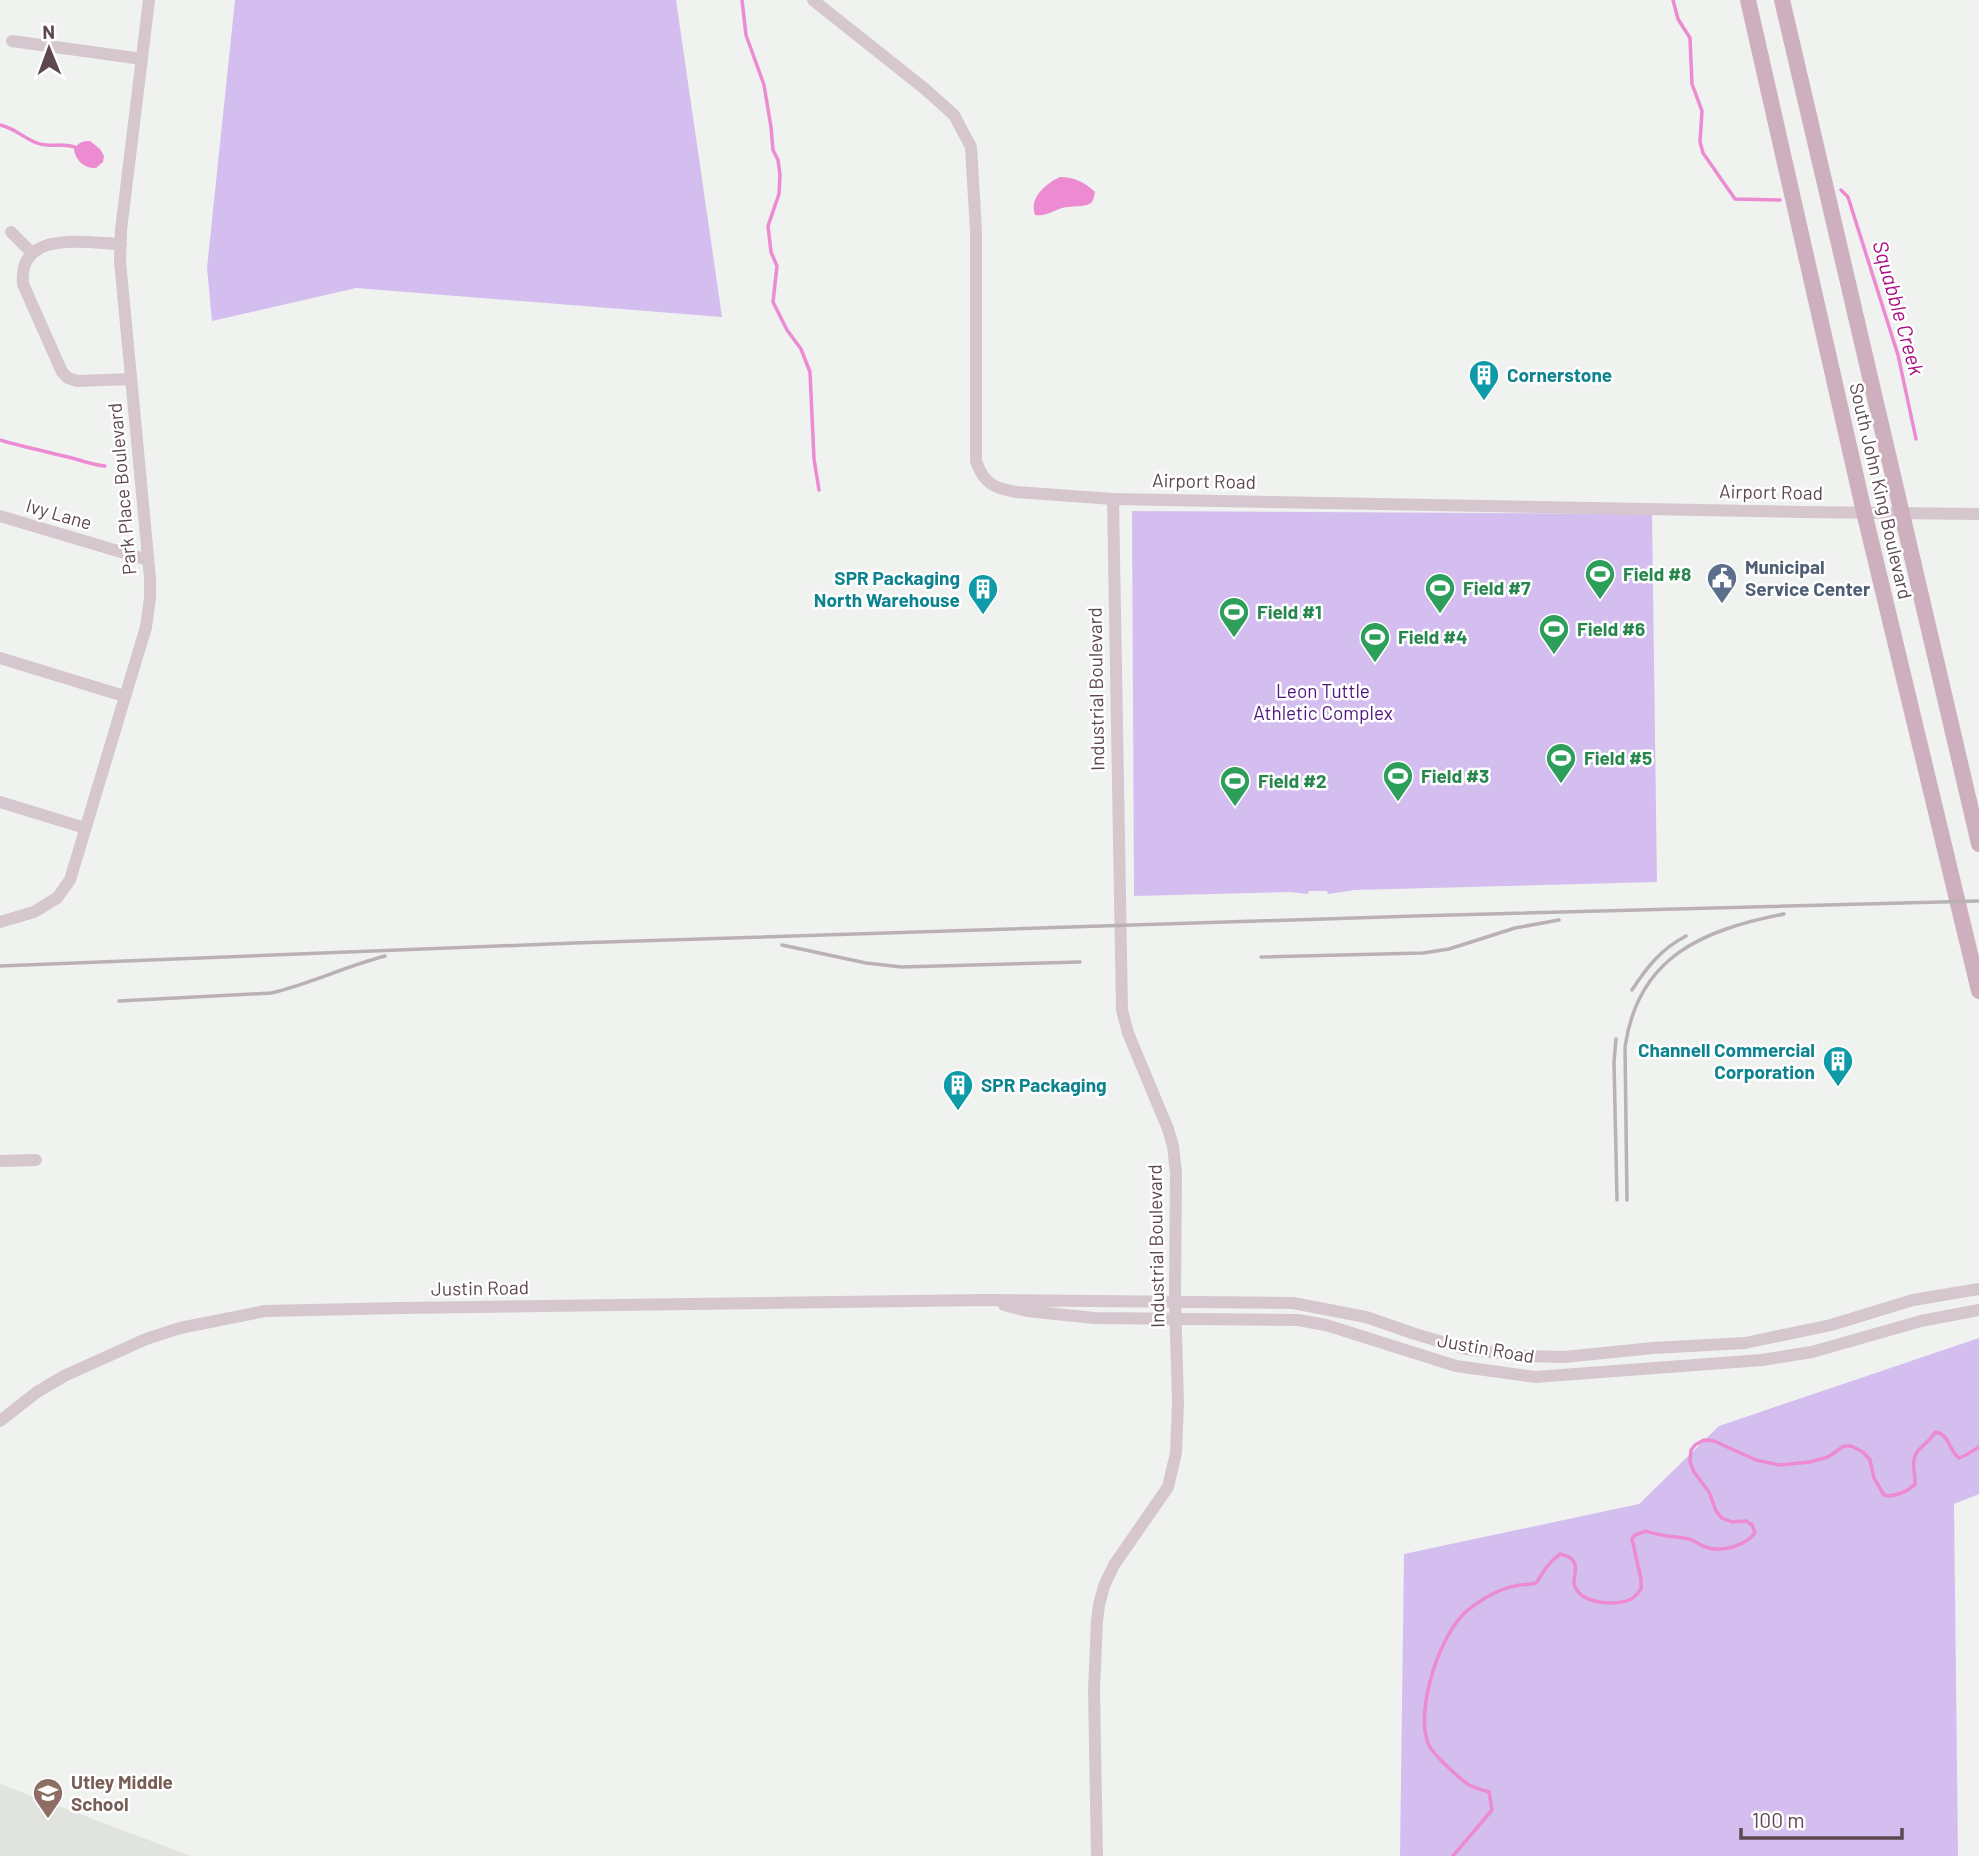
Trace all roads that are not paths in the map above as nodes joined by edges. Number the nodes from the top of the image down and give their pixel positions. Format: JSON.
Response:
{"nodes":[{"id":1,"x":149,"y":0,"type":"edge"},
{"id":2,"x":814,"y":0,"type":"edge"},
{"id":3,"x":1748,"y":0,"type":"edge"},
{"id":4,"x":1782,"y":0,"type":"edge"},
{"id":5,"x":12,"y":41,"type":"dead end"},
{"id":6,"x":142,"y":59,"type":"junction"},
{"id":7,"x":11,"y":232,"type":"dead end"},
{"id":8,"x":121,"y":244,"type":"junction"},
{"id":9,"x":32,"y":253,"type":"junction"},
{"id":10,"x":131,"y":379,"type":"junction"},
{"id":11,"x":1113,"y":499,"type":"junction"},
{"id":12,"x":1864,"y":512,"type":"junction"},
{"id":13,"x":1902,"y":513,"type":"junction"},
{"id":14,"x":1979,"y":514,"type":"edge"},
{"id":15,"x":0,"y":516,"type":"edge"},
{"id":16,"x":148,"y":560,"type":"junction"},
{"id":17,"x":0,"y":658,"type":"edge"},
{"id":18,"x":124,"y":695,"type":"junction"},
{"id":19,"x":0,"y":802,"type":"edge"},
{"id":20,"x":85,"y":828,"type":"junction"},
{"id":21,"x":1979,"y":844,"type":"edge"},
{"id":22,"x":0,"y":922,"type":"edge"},
{"id":23,"x":1979,"y":991,"type":"edge"},
{"id":24,"x":36,"y":1160,"type":"dead end"},
{"id":25,"x":0,"y":1161,"type":"edge"},
{"id":26,"x":1979,"y":1289,"type":"edge"},
{"id":27,"x":986,"y":1300,"type":"junction"},
{"id":28,"x":1175,"y":1300,"type":"junction"},
{"id":29,"x":1979,"y":1310,"type":"edge"},
{"id":30,"x":1366,"y":1317,"type":"junction"},
{"id":31,"x":1175,"y":1318,"type":"junction"},
{"id":32,"x":1360,"y":1335,"type":"junction"},
{"id":33,"x":0,"y":1421,"type":"edge"},
{"id":34,"x":1097,"y":1856,"type":"edge"}],
"edges":[{"from":1,"to":6,"type":"street","name":"Park Place Boulevard"},
{"from":2,"to":11,"type":"street","name":"Airport Road"},
{"from":3,"to":12,"type":"main road","name":"South John King Boulevard"},
{"from":4,"to":13,"type":"main road","name":"South John King Boulevard"},
{"from":5,"to":6,"type":"street"},
{"from":6,"to":8,"type":"street","name":"Park Place Boulevard"},
{"from":7,"to":9,"type":"street"},
{"from":8,"to":9,"type":"street"},
{"from":8,"to":10,"type":"street","name":"Park Place Boulevard"},
{"from":9,"to":10,"type":"street"},
{"from":10,"to":16,"type":"street","name":"Park Place Boulevard"},
{"from":11,"to":12,"type":"street","name":"Airport Road"},
{"from":11,"to":28,"type":"street","name":"Industrial Boulevard"},
{"from":12,"to":13,"type":"street","name":"Airport Road"},
{"from":12,"to":23,"type":"main road","name":"South John King Boulevard"},
{"from":13,"to":14,"type":"street","name":"Airport Road"},
{"from":13,"to":21,"type":"main road","name":"South John King Boulevard"},
{"from":15,"to":16,"type":"street","name":"Ivy Lane"},
{"from":16,"to":18,"type":"street","name":"Park Place Boulevard"},
{"from":17,"to":18,"type":"street"},
{"from":18,"to":20,"type":"street","name":"Park Place Boulevard"},
{"from":19,"to":20,"type":"street"},
{"from":20,"to":22,"type":"street","name":"Park Place Boulevard"},
{"from":24,"to":25,"type":"street"},
{"from":26,"to":30,"type":"street","name":"Justin Road"},
{"from":27,"to":28,"type":"street","name":"Justin Road"},
{"from":27,"to":31,"type":"street","name":"Justin Road"},
{"from":27,"to":33,"type":"street","name":"Justin Road"},
{"from":28,"to":30,"type":"street","name":"Justin Road"},
{"from":28,"to":31,"type":"street","name":"Industrial Boulevard"},
{"from":29,"to":32,"type":"street","name":"Justin Road"},
{"from":30,"to":32,"type":"street"},
{"from":31,"to":32,"type":"street","name":"Justin Road"},
{"from":31,"to":34,"type":"street","name":"Industrial Boulevard"}]}
